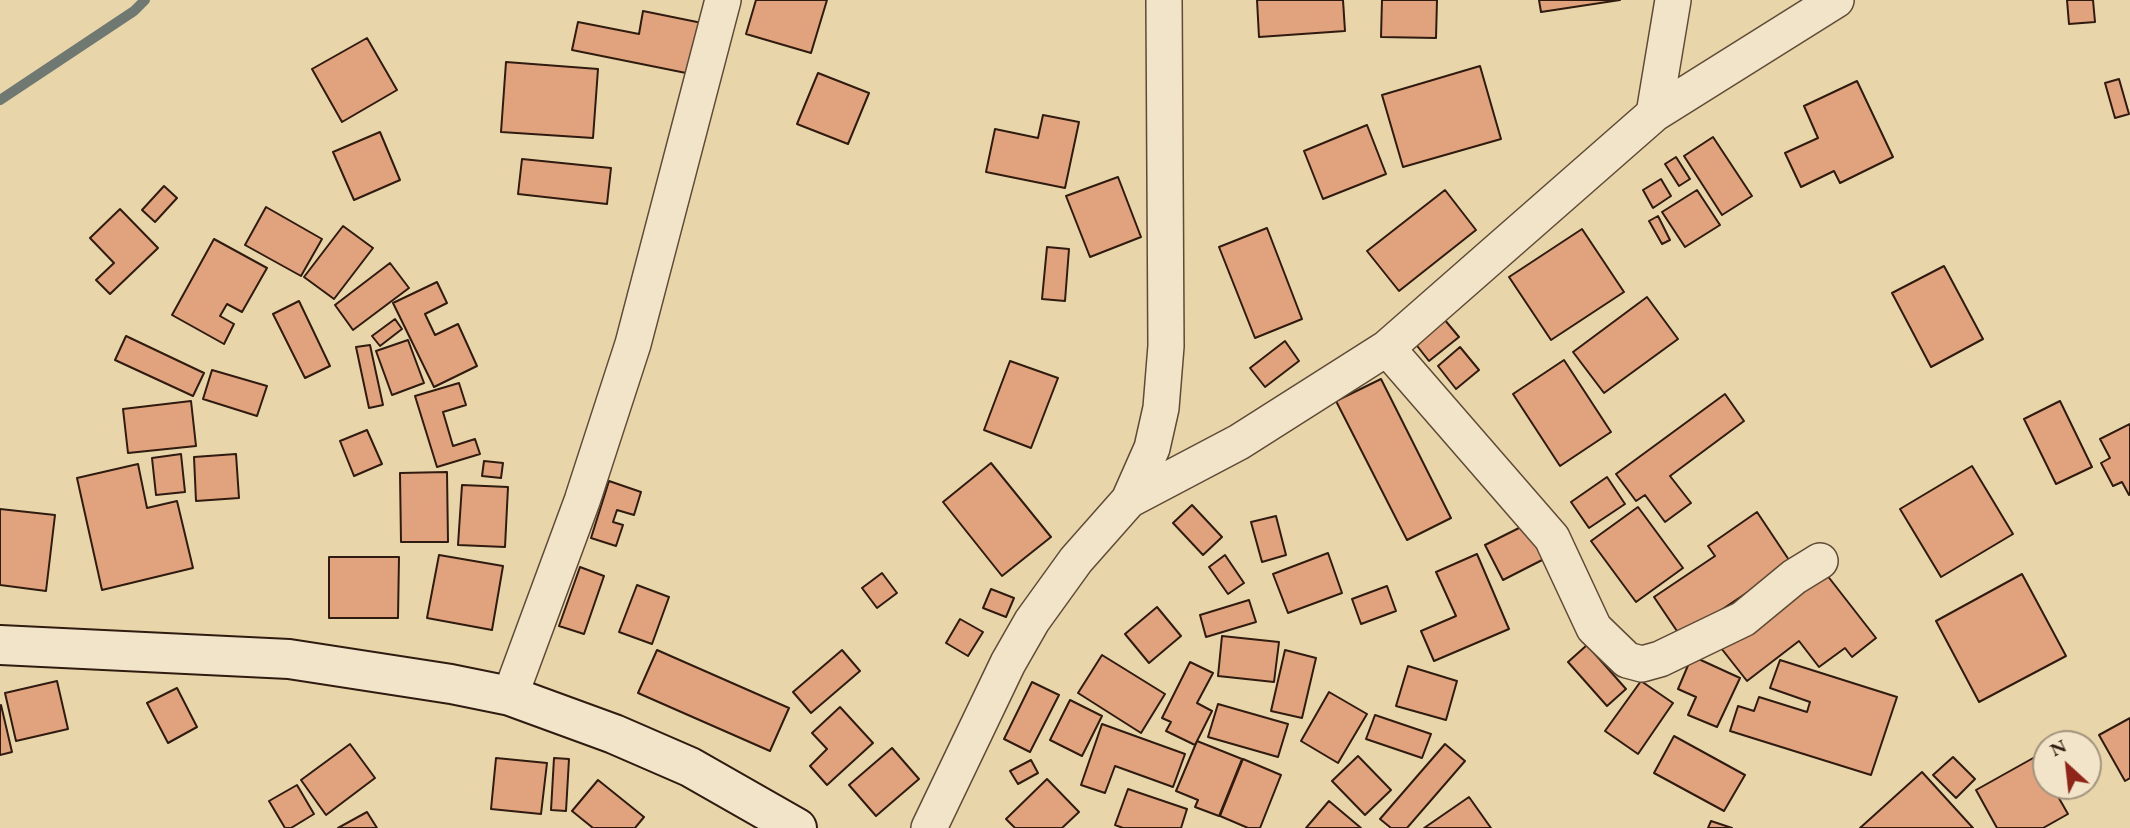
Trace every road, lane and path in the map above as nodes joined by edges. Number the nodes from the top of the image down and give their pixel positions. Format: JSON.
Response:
{"nodes":[{"id":1,"x":723,"y":0,"type":"edge"},
{"id":2,"x":1164,"y":0,"type":"edge"},
{"id":3,"x":1672,"y":0,"type":"edge"},
{"id":4,"x":1836,"y":0,"type":"edge"},
{"id":5,"x":1654,"y":114,"type":"junction"},
{"id":6,"x":1387,"y":348,"type":"junction"},
{"id":7,"x":1129,"y":500,"type":"junction"},
{"id":8,"x":1821,"y":561,"type":"dead end"},
{"id":9,"x":0,"y":645,"type":"edge"},
{"id":10,"x":510,"y":696,"type":"junction"},
{"id":11,"x":797,"y":828,"type":"edge"},
{"id":12,"x":929,"y":828,"type":"edge"}],
"edges":[{"from":1,"to":10,"type":"street"},
{"from":2,"to":7,"type":"street"},
{"from":3,"to":5,"type":"street"},
{"from":4,"to":5,"type":"street"},
{"from":5,"to":6,"type":"street"},
{"from":6,"to":7,"type":"street"},
{"from":6,"to":8,"type":"street"},
{"from":7,"to":12,"type":"street"},
{"from":9,"to":10,"type":"street"},
{"from":10,"to":11,"type":"street"}]}
